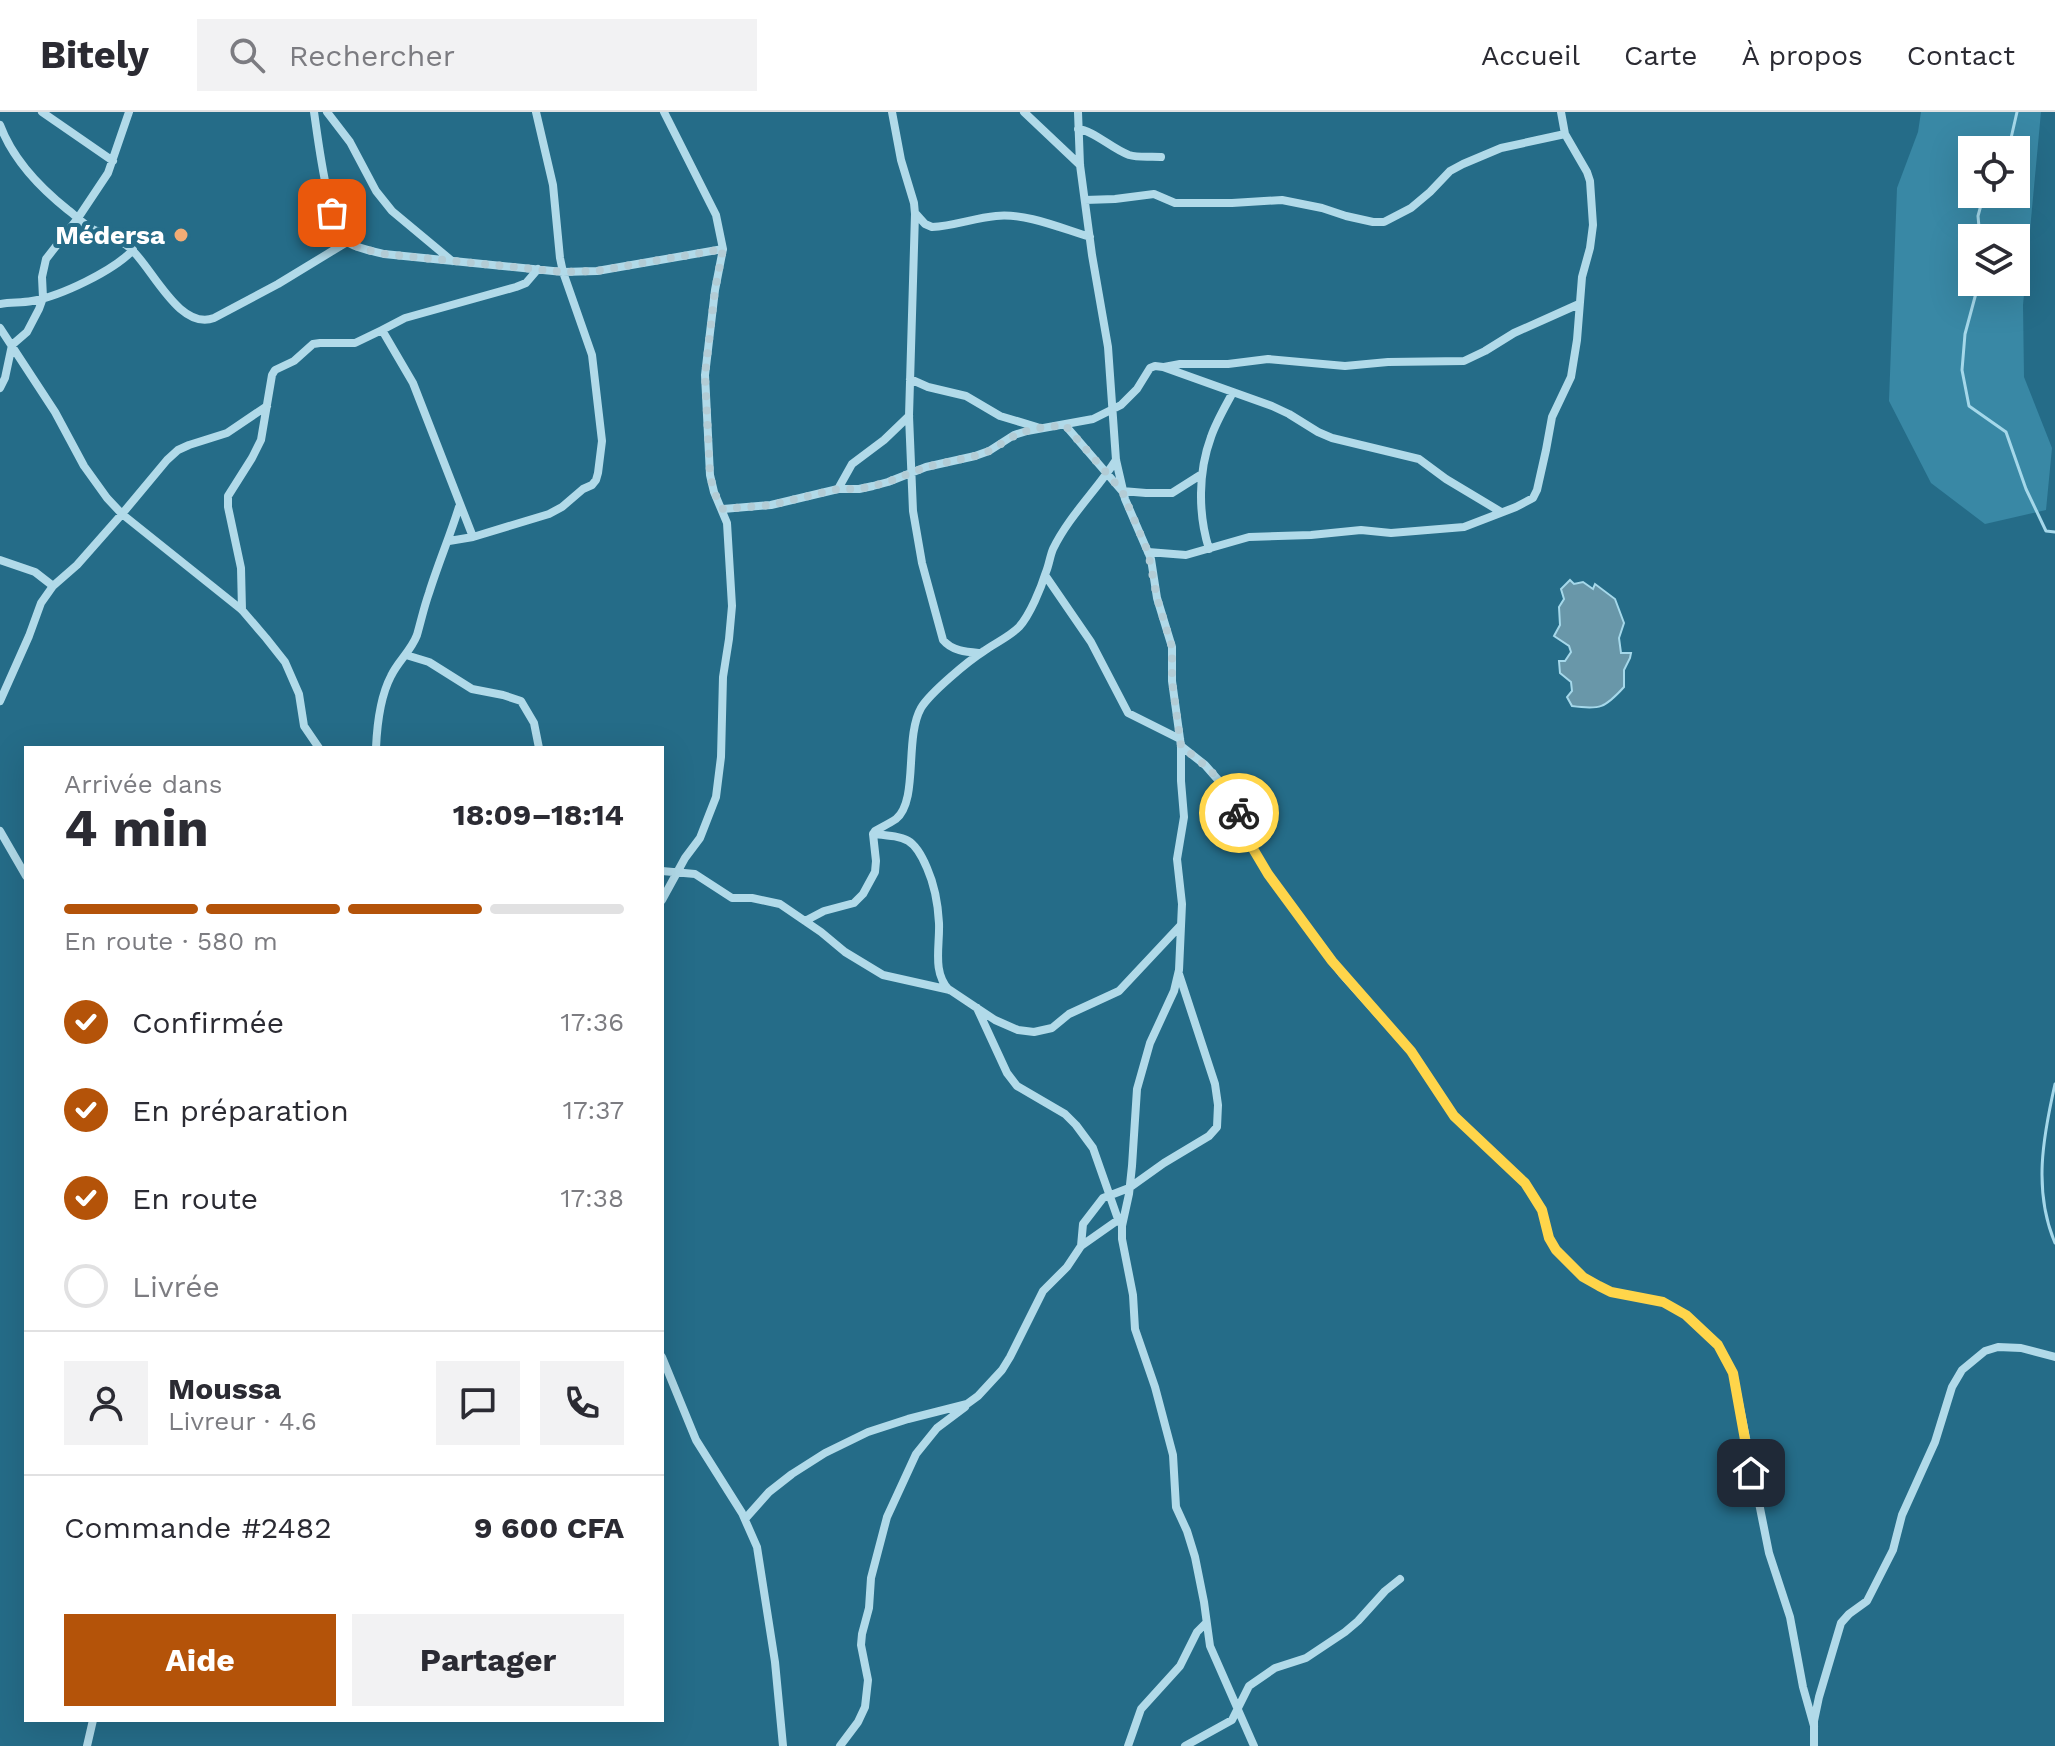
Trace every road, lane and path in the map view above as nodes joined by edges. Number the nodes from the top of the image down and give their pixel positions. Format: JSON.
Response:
{"nodes":[{"id":1,"x":42,"y":112,"type":"edge"},
{"id":2,"x":129,"y":112,"type":"edge"},
{"id":3,"x":314,"y":112,"type":"edge"},
{"id":4,"x":327,"y":112,"type":"edge"},
{"id":5,"x":536,"y":112,"type":"edge"},
{"id":6,"x":664,"y":112,"type":"edge"},
{"id":7,"x":892,"y":112,"type":"edge"},
{"id":8,"x":1024,"y":112,"type":"edge"},
{"id":9,"x":1078,"y":112,"type":"edge"},
{"id":10,"x":1561,"y":112,"type":"edge"},
{"id":11,"x":0,"y":125,"type":"edge"},
{"id":12,"x":1078,"y":129,"type":"junction"},
{"id":13,"x":1565,"y":134,"type":"junction"},
{"id":14,"x":1161,"y":157,"type":"dead end"},
{"id":15,"x":113,"y":161,"type":"junction"},
{"id":16,"x":1080,"y":165,"type":"junction"},
{"id":17,"x":1085,"y":200,"type":"junction"},
{"id":18,"x":915,"y":214,"type":"junction"},
{"id":19,"x":78,"y":218,"type":"junction"},
{"id":20,"x":1090,"y":237,"type":"junction"},
{"id":21,"x":347,"y":242,"type":"junction"},
{"id":22,"x":723,"y":249,"type":"junction"},
{"id":23,"x":133,"y":250,"type":"junction"},
{"id":24,"x":452,"y":261,"type":"junction"},
{"id":25,"x":538,"y":269,"type":"junction"},
{"id":26,"x":563,"y":272,"type":"junction"},
{"id":27,"x":43,"y":298,"type":"junction"},
{"id":28,"x":0,"y":304,"type":"edge"},
{"id":29,"x":1579,"y":304,"type":"junction"},
{"id":30,"x":0,"y":328,"type":"edge"},
{"id":31,"x":382,"y":330,"type":"junction"},
{"id":32,"x":12,"y":345,"type":"junction"},
{"id":33,"x":1163,"y":367,"type":"junction"},
{"id":34,"x":910,"y":379,"type":"junction"},
{"id":35,"x":0,"y":388,"type":"edge"},
{"id":36,"x":1233,"y":392,"type":"junction"},
{"id":37,"x":267,"y":406,"type":"junction"},
{"id":38,"x":1114,"y":410,"type":"junction"},
{"id":39,"x":909,"y":416,"type":"junction"},
{"id":40,"x":1065,"y":425,"type":"junction"},
{"id":41,"x":1038,"y":428,"type":"junction"},
{"id":42,"x":1116,"y":460,"type":"junction"},
{"id":43,"x":911,"y":472,"type":"junction"},
{"id":44,"x":1202,"y":474,"type":"junction"},
{"id":45,"x":1107,"y":475,"type":"junction"},
{"id":46,"x":838,"y":489,"type":"junction"},
{"id":47,"x":1122,"y":491,"type":"junction"},
{"id":48,"x":459,"y":507,"type":"junction"},
{"id":49,"x":723,"y":509,"type":"junction"},
{"id":50,"x":1501,"y":512,"type":"junction"},
{"id":51,"x":122,"y":514,"type":"junction"},
{"id":52,"x":473,"y":537,"type":"junction"},
{"id":53,"x":449,"y":541,"type":"junction"},
{"id":54,"x":1209,"y":549,"type":"junction"},
{"id":55,"x":1148,"y":552,"type":"junction"},
{"id":56,"x":0,"y":560,"type":"edge"},
{"id":57,"x":1045,"y":575,"type":"junction"},
{"id":58,"x":53,"y":586,"type":"junction"},
{"id":59,"x":242,"y":610,"type":"junction"},
{"id":60,"x":980,"y":653,"type":"junction"},
{"id":61,"x":406,"y":655,"type":"junction"},
{"id":62,"x":0,"y":701,"type":"edge"},
{"id":63,"x":1180,"y":742,"type":"junction"},
{"id":64,"x":318,"y":746,"type":"edge"},
{"id":65,"x":376,"y":746,"type":"edge"},
{"id":66,"x":539,"y":746,"type":"edge"},
{"id":67,"x":0,"y":831,"type":"edge"},
{"id":68,"x":873,"y":834,"type":"junction"},
{"id":69,"x":664,"y":871,"type":"edge"},
{"id":70,"x":678,"y":872,"type":"junction"},
{"id":71,"x":24,"y":873,"type":"edge"},
{"id":72,"x":664,"y":896,"type":"edge"},
{"id":73,"x":805,"y":921,"type":"junction"},
{"id":74,"x":1181,"y":925,"type":"junction"},
{"id":75,"x":1178,"y":973,"type":"junction"},
{"id":76,"x":950,"y":990,"type":"junction"},
{"id":77,"x":977,"y":1007,"type":"junction"},
{"id":78,"x":1129,"y":1188,"type":"junction"},
{"id":79,"x":1110,"y":1195,"type":"junction"},
{"id":80,"x":1120,"y":1223,"type":"junction"},
{"id":81,"x":1081,"y":1246,"type":"junction"},
{"id":82,"x":2055,"y":1357,"type":"edge"},
{"id":83,"x":664,"y":1362,"type":"edge"},
{"id":84,"x":967,"y":1404,"type":"junction"},
{"id":85,"x":745,"y":1519,"type":"junction"},
{"id":86,"x":1400,"y":1579,"type":"dead end"},
{"id":87,"x":1206,"y":1623,"type":"junction"},
{"id":88,"x":1238,"y":1707,"type":"junction"},
{"id":89,"x":93,"y":1722,"type":"edge"},
{"id":90,"x":1814,"y":1726,"type":"junction"},
{"id":91,"x":87,"y":1746,"type":"edge"},
{"id":92,"x":783,"y":1746,"type":"edge"},
{"id":93,"x":840,"y":1746,"type":"edge"},
{"id":94,"x":1128,"y":1746,"type":"edge"},
{"id":95,"x":1185,"y":1746,"type":"edge"},
{"id":96,"x":1254,"y":1746,"type":"edge"},
{"id":97,"x":1814,"y":1746,"type":"edge"}],
"edges":[{"from":1,"to":15,"type":"street"},
{"from":2,"to":15,"type":"street"},
{"from":3,"to":21,"type":"street"},
{"from":4,"to":24,"type":"street"},
{"from":5,"to":26,"type":"street"},
{"from":6,"to":22,"type":"street"},
{"from":7,"to":18,"type":"street"},
{"from":8,"to":16,"type":"street"},
{"from":9,"to":12,"type":"street"},
{"from":10,"to":13,"type":"street"},
{"from":11,"to":19,"type":"street"},
{"from":12,"to":14,"type":"street"},
{"from":12,"to":16,"type":"street"},
{"from":13,"to":17,"type":"street"},
{"from":13,"to":29,"type":"street"},
{"from":15,"to":19,"type":"street"},
{"from":16,"to":17,"type":"street"},
{"from":17,"to":20,"type":"street"},
{"from":18,"to":20,"type":"street"},
{"from":18,"to":34,"type":"street"},
{"from":19,"to":23,"type":"street"},
{"from":19,"to":27,"type":"street"},
{"from":20,"to":38,"type":"street"},
{"from":21,"to":23,"type":"street"},
{"from":21,"to":24,"type":"street"},
{"from":22,"to":26,"type":"street"},
{"from":22,"to":49,"type":"street"},
{"from":23,"to":27,"type":"street"},
{"from":24,"to":25,"type":"street"},
{"from":25,"to":26,"type":"street"},
{"from":25,"to":31,"type":"street"},
{"from":26,"to":52,"type":"street"},
{"from":27,"to":28,"type":"street"},
{"from":27,"to":32,"type":"street"},
{"from":29,"to":33,"type":"street"},
{"from":29,"to":50,"type":"street"},
{"from":30,"to":32,"type":"street"},
{"from":31,"to":37,"type":"street"},
{"from":31,"to":48,"type":"street"},
{"from":32,"to":35,"type":"street"},
{"from":32,"to":51,"type":"street"},
{"from":33,"to":36,"type":"street"},
{"from":33,"to":38,"type":"street"},
{"from":34,"to":39,"type":"street"},
{"from":34,"to":41,"type":"street"},
{"from":36,"to":44,"type":"street"},
{"from":36,"to":50,"type":"street"},
{"from":37,"to":51,"type":"street"},
{"from":37,"to":59,"type":"street"},
{"from":38,"to":40,"type":"street"},
{"from":38,"to":42,"type":"street"},
{"from":39,"to":43,"type":"street"},
{"from":39,"to":46,"type":"street"},
{"from":40,"to":41,"type":"street"},
{"from":40,"to":45,"type":"street"},
{"from":41,"to":43,"type":"street"},
{"from":42,"to":45,"type":"street"},
{"from":42,"to":47,"type":"street"},
{"from":43,"to":46,"type":"street"},
{"from":43,"to":60,"type":"street"},
{"from":44,"to":47,"type":"street"},
{"from":44,"to":54,"type":"street"},
{"from":45,"to":47,"type":"street"},
{"from":45,"to":57,"type":"street"},
{"from":46,"to":49,"type":"street"},
{"from":47,"to":55,"type":"street"},
{"from":48,"to":52,"type":"street"},
{"from":48,"to":53,"type":"street"},
{"from":49,"to":70,"type":"street"},
{"from":50,"to":54,"type":"street"},
{"from":51,"to":58,"type":"street"},
{"from":51,"to":59,"type":"street"},
{"from":52,"to":53,"type":"street"},
{"from":53,"to":61,"type":"street"},
{"from":54,"to":55,"type":"street"},
{"from":55,"to":63,"type":"street"},
{"from":56,"to":58,"type":"street"},
{"from":57,"to":60,"type":"street"},
{"from":57,"to":63,"type":"street"},
{"from":58,"to":62,"type":"street"},
{"from":59,"to":64,"type":"street"},
{"from":60,"to":68,"type":"street"},
{"from":61,"to":65,"type":"street"},
{"from":61,"to":66,"type":"street"},
{"from":63,"to":74,"type":"street"},
{"from":63,"to":90,"type":"street"},
{"from":67,"to":71,"type":"street"},
{"from":68,"to":73,"type":"street"},
{"from":68,"to":76,"type":"street"},
{"from":69,"to":70,"type":"street"},
{"from":70,"to":72,"type":"street"},
{"from":70,"to":73,"type":"street"},
{"from":73,"to":76,"type":"street"},
{"from":74,"to":75,"type":"street"},
{"from":74,"to":77,"type":"street"},
{"from":75,"to":78,"type":"street"},
{"from":75,"to":78,"type":"street"},
{"from":76,"to":77,"type":"street"},
{"from":77,"to":79,"type":"street"},
{"from":78,"to":79,"type":"street"},
{"from":78,"to":80,"type":"street"},
{"from":79,"to":80,"type":"street"},
{"from":79,"to":81,"type":"street"},
{"from":80,"to":81,"type":"street"},
{"from":80,"to":87,"type":"street"},
{"from":81,"to":84,"type":"street"},
{"from":82,"to":90,"type":"street"},
{"from":83,"to":85,"type":"street"},
{"from":84,"to":85,"type":"street"},
{"from":84,"to":93,"type":"street"},
{"from":85,"to":92,"type":"street"},
{"from":86,"to":88,"type":"street"},
{"from":87,"to":88,"type":"street"},
{"from":87,"to":94,"type":"street"},
{"from":88,"to":95,"type":"street"},
{"from":88,"to":96,"type":"street"},
{"from":89,"to":91,"type":"street"},
{"from":90,"to":97,"type":"street"}]}
